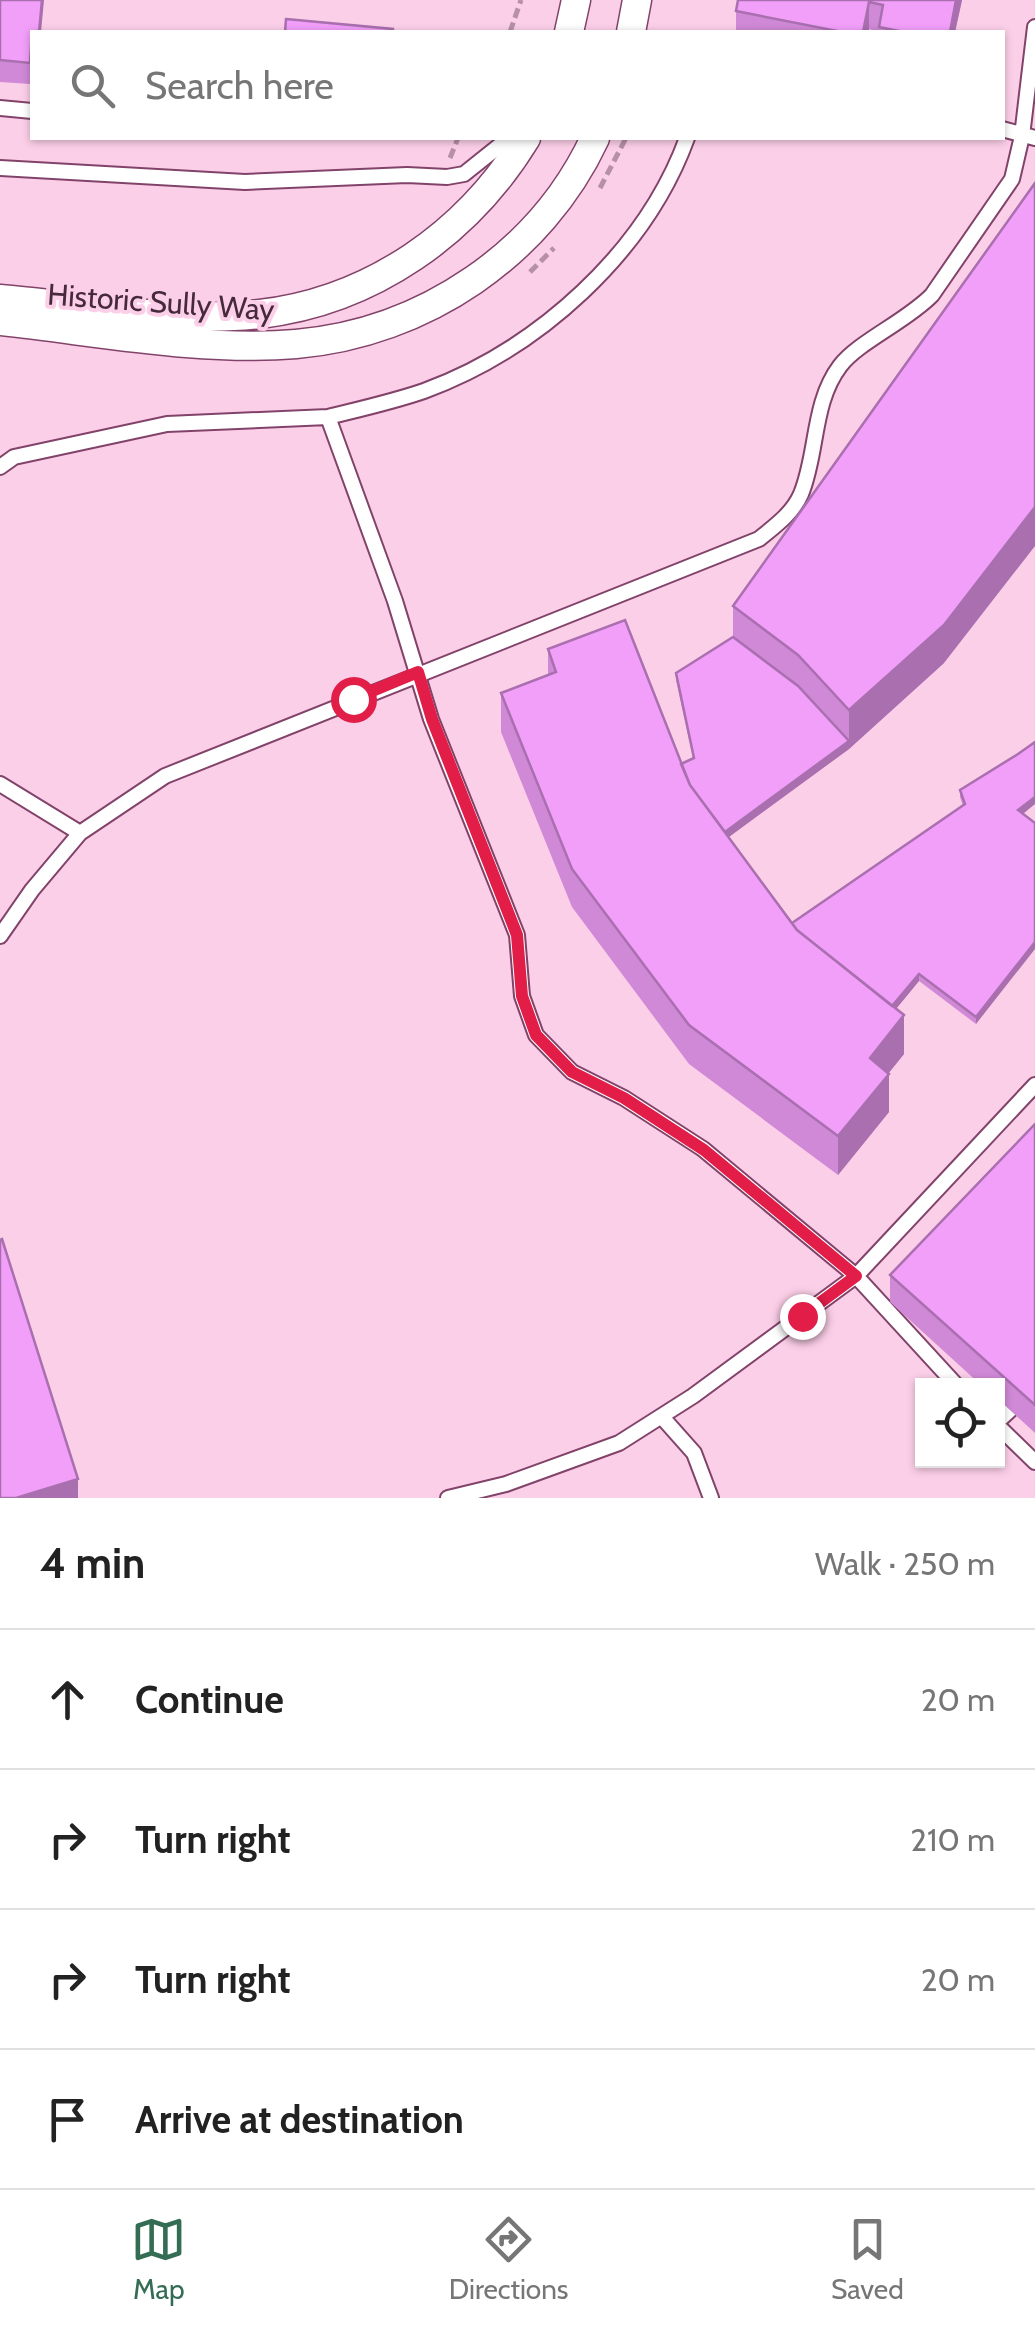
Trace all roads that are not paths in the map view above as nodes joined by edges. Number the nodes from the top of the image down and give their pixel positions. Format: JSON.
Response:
{"nodes":[{"id":1,"x":576,"y":0,"type":"edge"},
{"id":2,"x":637,"y":0,"type":"edge"},
{"id":3,"x":1035,"y":27,"type":"edge"},
{"id":4,"x":570,"y":30,"type":"edge"},
{"id":5,"x":631,"y":30,"type":"edge"},
{"id":6,"x":0,"y":108,"type":"edge"},
{"id":7,"x":30,"y":111,"type":"edge"},
{"id":8,"x":1005,"y":130,"type":"edge"},
{"id":9,"x":1029,"y":137,"type":"edge"},
{"id":10,"x":507,"y":140,"type":"edge"},
{"id":11,"x":524,"y":140,"type":"edge"},
{"id":12,"x":594,"y":140,"type":"edge"},
{"id":13,"x":686,"y":140,"type":"edge"},
{"id":14,"x":0,"y":168,"type":"edge"},
{"id":15,"x":0,"y":299,"type":"edge"},
{"id":16,"x":0,"y":321,"type":"edge"},
{"id":17,"x":328,"y":417,"type":"junction"},
{"id":18,"x":0,"y":467,"type":"edge"},
{"id":19,"x":418,"y":672,"type":"junction"},
{"id":20,"x":0,"y":784,"type":"edge"},
{"id":21,"x":80,"y":833,"type":"junction"},
{"id":22,"x":0,"y":936,"type":"edge"},
{"id":23,"x":1035,"y":1085,"type":"edge"},
{"id":24,"x":856,"y":1276,"type":"junction"},
{"id":25,"x":950,"y":1378,"type":"edge"},
{"id":26,"x":1010,"y":1410,"type":"edge"},
{"id":27,"x":1005,"y":1415,"type":"edge"},
{"id":28,"x":662,"y":1417,"type":"junction"},
{"id":29,"x":1005,"y":1430,"type":"edge"},
{"id":30,"x":1035,"y":1462,"type":"edge"},
{"id":31,"x":448,"y":1498,"type":"edge"},
{"id":32,"x":711,"y":1498,"type":"edge"}],
"edges":[{"from":1,"to":4,"type":"street"},
{"from":2,"to":5,"type":"street"},
{"from":3,"to":9,"type":"lane"},
{"from":6,"to":7,"type":"lane"},
{"from":8,"to":9,"type":"lane"},
{"from":9,"to":19,"type":"lane"},
{"from":10,"to":14,"type":"lane"},
{"from":11,"to":15,"type":"street","name":"Historic Sully Way"},
{"from":12,"to":16,"type":"street","name":"Historic Sully Way"},
{"from":13,"to":17,"type":"lane"},
{"from":17,"to":18,"type":"lane"},
{"from":17,"to":19,"type":"lane"},
{"from":19,"to":21,"type":"lane"},
{"from":19,"to":24,"type":"lane"},
{"from":20,"to":21,"type":"lane"},
{"from":21,"to":22,"type":"lane"},
{"from":23,"to":24,"type":"lane"},
{"from":24,"to":25,"type":"lane"},
{"from":24,"to":28,"type":"lane"},
{"from":26,"to":27,"type":"lane"},
{"from":28,"to":31,"type":"lane"},
{"from":28,"to":32,"type":"lane"},
{"from":29,"to":30,"type":"lane"}]}
